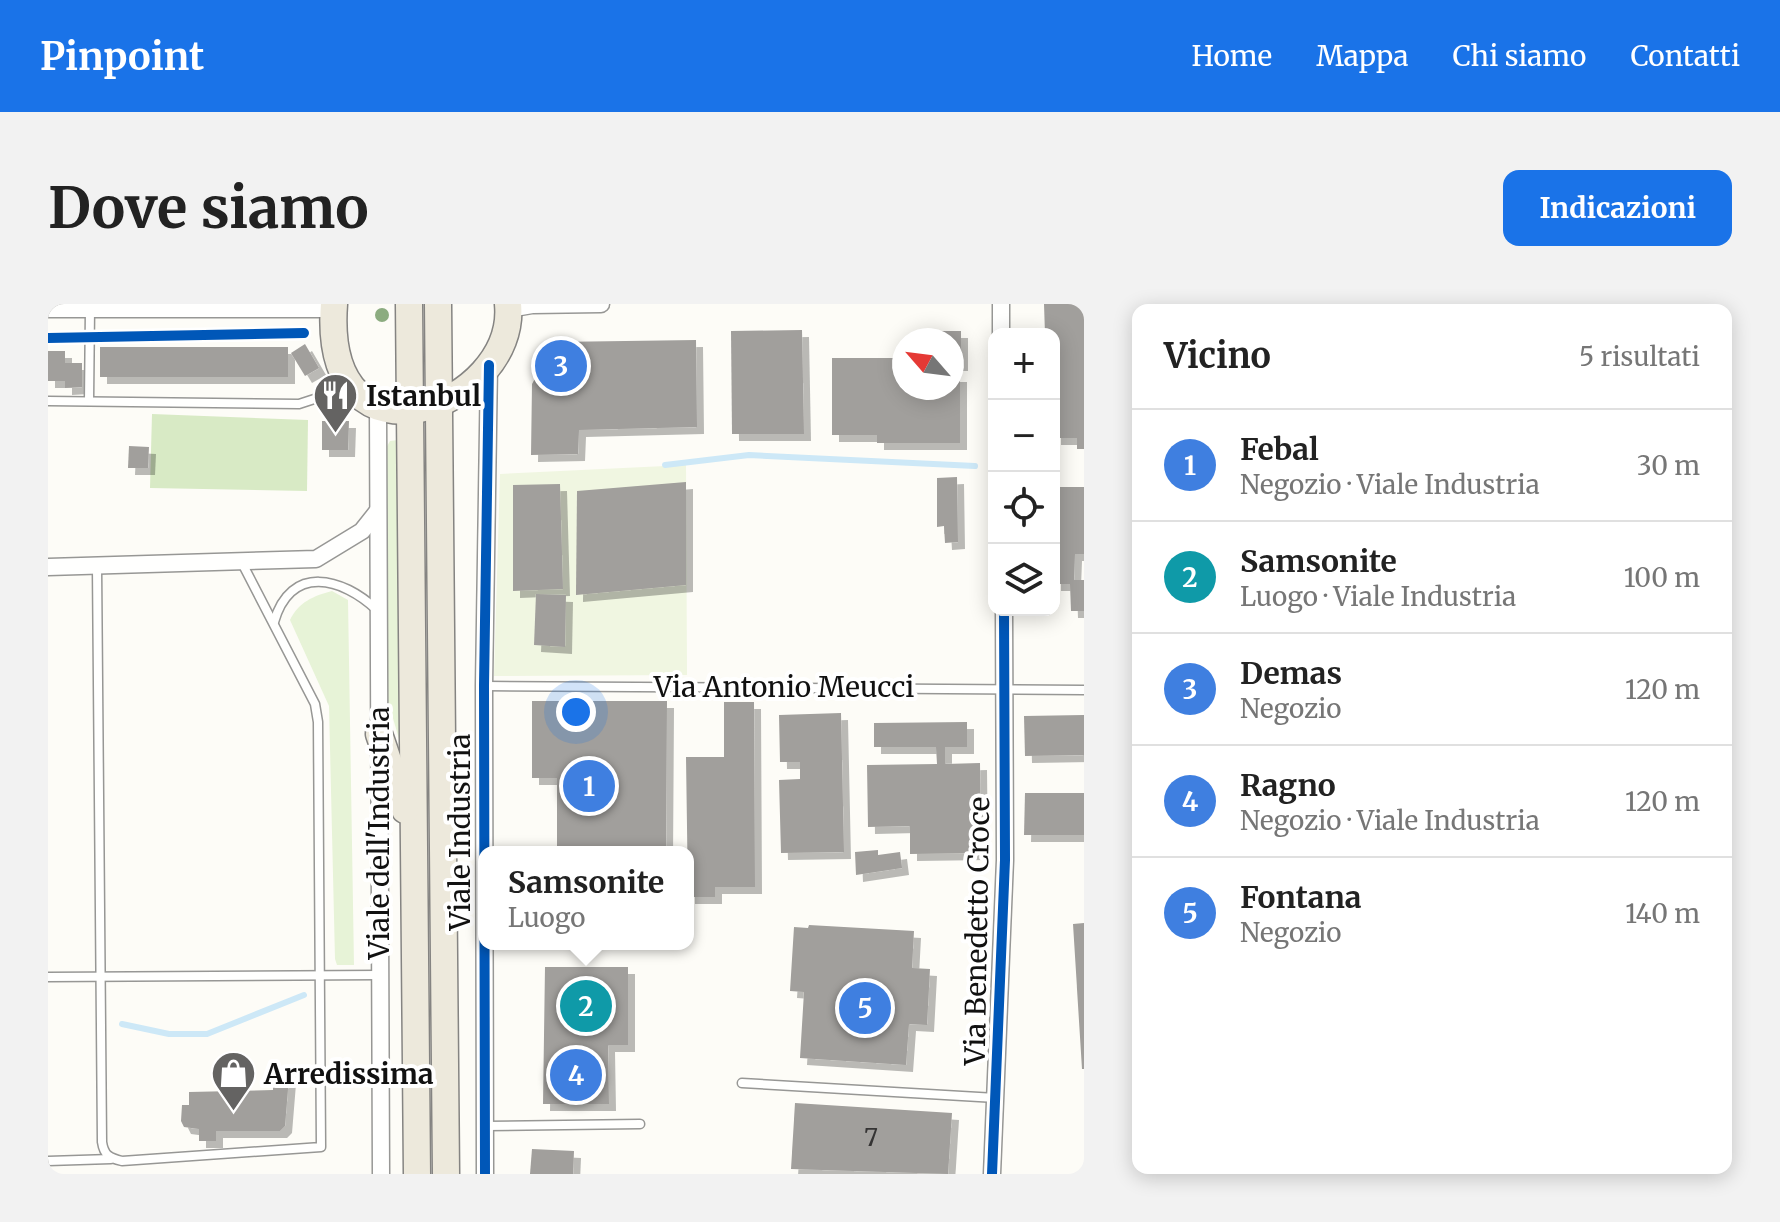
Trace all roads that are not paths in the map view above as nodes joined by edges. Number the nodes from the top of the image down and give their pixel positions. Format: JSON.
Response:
{"nodes":[{"id":1,"x":409,"y":304,"type":"edge"},
{"id":2,"x":438,"y":304,"type":"edge"},
{"id":3,"x":601,"y":304,"type":"edge"},
{"id":4,"x":1001,"y":304,"type":"edge"},
{"id":5,"x":334,"y":307,"type":"edge"},
{"id":6,"x":508,"y":307,"type":"edge"},
{"id":7,"x":48,"y":309,"type":"edge"},
{"id":8,"x":90,"y":309,"type":"junction"},
{"id":9,"x":1001,"y":328,"type":"edge"},
{"id":10,"x":489,"y":365,"type":"junction"},
{"id":11,"x":353,"y":386,"type":"junction"},
{"id":12,"x":48,"y":401,"type":"edge"},
{"id":13,"x":89,"y":401,"type":"junction"},
{"id":14,"x":439,"y":404,"type":"junction"},
{"id":15,"x":378,"y":409,"type":"junction"},
{"id":16,"x":409,"y":411,"type":"junction"},
{"id":17,"x":377,"y":512,"type":"junction"},
{"id":18,"x":242,"y":563,"type":"junction"},
{"id":19,"x":48,"y":567,"type":"edge"},
{"id":20,"x":97,"y":567,"type":"junction"},
{"id":21,"x":377,"y":610,"type":"junction"},
{"id":22,"x":1004,"y":616,"type":"edge"},
{"id":23,"x":273,"y":623,"type":"junction"},
{"id":24,"x":484,"y":686,"type":"junction"},
{"id":25,"x":1004,"y":689,"type":"junction"},
{"id":26,"x":1084,"y":690,"type":"edge"},
{"id":27,"x":379,"y":734,"type":"junction"},
{"id":28,"x":413,"y":832,"type":"junction"},
{"id":29,"x":484,"y":846,"type":"edge"},
{"id":30,"x":485,"y":950,"type":"edge"},
{"id":31,"x":320,"y":975,"type":"junction"},
{"id":32,"x":380,"y":975,"type":"junction"},
{"id":33,"x":48,"y":977,"type":"edge"},
{"id":34,"x":100,"y":977,"type":"junction"},
{"id":35,"x":742,"y":1083,"type":"dead end"},
{"id":36,"x":997,"y":1098,"type":"junction"},
{"id":37,"x":640,"y":1124,"type":"dead end"},
{"id":38,"x":485,"y":1126,"type":"junction"},
{"id":39,"x":111,"y":1159,"type":"junction"},
{"id":40,"x":48,"y":1161,"type":"edge"},
{"id":41,"x":381,"y":1174,"type":"edge"},
{"id":42,"x":417,"y":1174,"type":"edge"},
{"id":43,"x":446,"y":1174,"type":"edge"},
{"id":44,"x":485,"y":1174,"type":"edge"},
{"id":45,"x":992,"y":1174,"type":"edge"}],
"edges":[{"from":1,"to":16,"type":"main road"},
{"from":2,"to":14,"type":"main road"},
{"from":3,"to":6,"type":"street"},
{"from":4,"to":9,"type":"street"},
{"from":5,"to":8,"type":"street"},
{"from":5,"to":11,"type":"main road"},
{"from":6,"to":10,"type":"main road"},
{"from":7,"to":8,"type":"street"},
{"from":8,"to":13,"type":"lane"},
{"from":10,"to":14,"type":"main road"},
{"from":10,"to":24,"type":"street","name":"Viale Industria"},
{"from":11,"to":13,"type":"lane"},
{"from":11,"to":15,"type":"main road"},
{"from":12,"to":13,"type":"lane"},
{"from":14,"to":16,"type":"main road"},
{"from":14,"to":43,"type":"main road"},
{"from":15,"to":16,"type":"main road"},
{"from":15,"to":17,"type":"street","name":"Viale dell'Industria"},
{"from":16,"to":28,"type":"main road"},
{"from":17,"to":18,"type":"street"},
{"from":17,"to":21,"type":"street","name":"Viale dell'Industria"},
{"from":18,"to":20,"type":"street"},
{"from":18,"to":23,"type":"lane"},
{"from":19,"to":20,"type":"street"},
{"from":20,"to":34,"type":"lane"},
{"from":21,"to":23,"type":"lane"},
{"from":21,"to":27,"type":"street","name":"Viale dell'Industria"},
{"from":22,"to":25,"type":"street","name":"Via Benedetto Croce"},
{"from":23,"to":31,"type":"lane"},
{"from":24,"to":25,"type":"lane","name":"Via Antonio Meucci"},
{"from":24,"to":29,"type":"street","name":"Viale Industria"},
{"from":25,"to":26,"type":"lane","name":"Via Antonio Meucci"},
{"from":25,"to":36,"type":"street","name":"Via Benedetto Croce"},
{"from":27,"to":28,"type":"main road"},
{"from":27,"to":32,"type":"street","name":"Viale dell'Industria"},
{"from":28,"to":42,"type":"main road"},
{"from":30,"to":38,"type":"street","name":"Viale Industria"},
{"from":31,"to":32,"type":"lane"},
{"from":31,"to":34,"type":"lane"},
{"from":31,"to":39,"type":"lane"},
{"from":32,"to":41,"type":"street","name":"Viale dell'Industria"},
{"from":33,"to":34,"type":"lane"},
{"from":34,"to":39,"type":"lane"},
{"from":35,"to":36,"type":"lane"},
{"from":36,"to":45,"type":"street","name":"Via Benedetto Croce"},
{"from":37,"to":38,"type":"lane"},
{"from":38,"to":44,"type":"street","name":"Viale Industria"},
{"from":39,"to":40,"type":"lane"}]}
